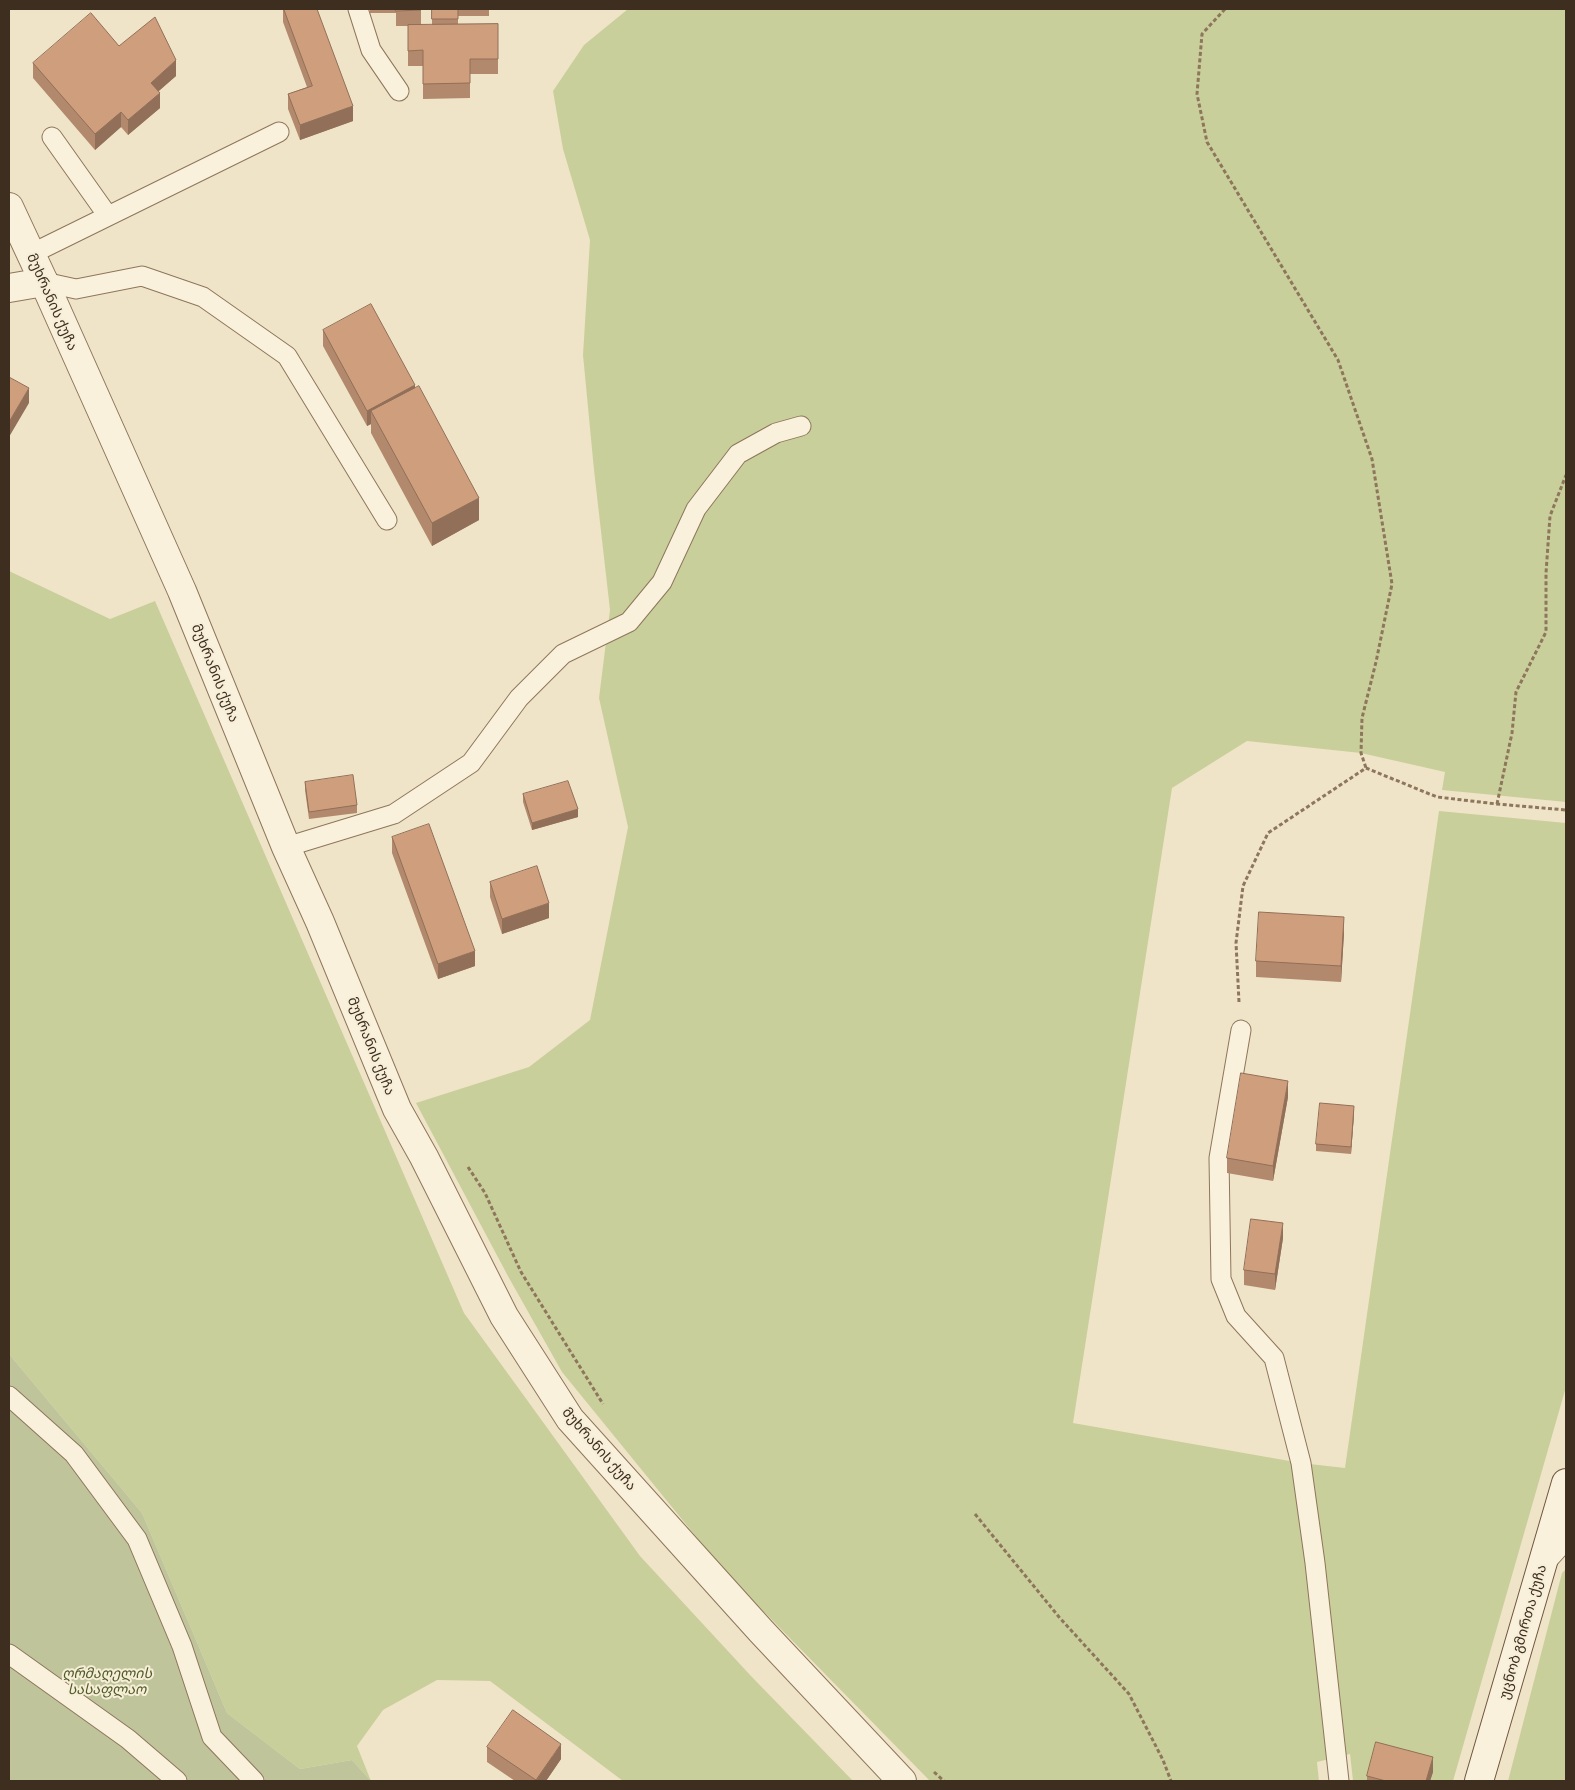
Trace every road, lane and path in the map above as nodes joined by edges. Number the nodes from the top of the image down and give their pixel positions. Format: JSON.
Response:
{"nodes":[{"id":1,"x":358,"y":9,"type":"edge"},
{"id":2,"x":1224,"y":9,"type":"edge"},
{"id":3,"x":399,"y":91,"type":"dead end"},
{"id":4,"x":279,"y":132,"type":"dead end"},
{"id":5,"x":52,"y":137,"type":"dead end"},
{"id":6,"x":9,"y":207,"type":"edge"},
{"id":7,"x":108,"y":216,"type":"junction"},
{"id":8,"x":31,"y":254,"type":"junction"},
{"id":9,"x":44,"y":282,"type":"junction"},
{"id":10,"x":9,"y":288,"type":"edge"},
{"id":11,"x":801,"y":426,"type":"dead end"},
{"id":12,"x":1566,"y":475,"type":"edge"},
{"id":13,"x":387,"y":520,"type":"dead end"},
{"id":14,"x":1366,"y":768,"type":"junction"},
{"id":15,"x":1497,"y":804,"type":"junction"},
{"id":16,"x":1566,"y":810,"type":"edge"},
{"id":17,"x":286,"y":847,"type":"junction"},
{"id":18,"x":1241,"y":1030,"type":"joint"},
{"id":19,"x":464,"y":1160,"type":"dead end"},
{"id":20,"x":9,"y":1396,"type":"edge"},
{"id":21,"x":607,"y":1409,"type":"dead end"},
{"id":22,"x":1566,"y":1483,"type":"edge"},
{"id":23,"x":975,"y":1514,"type":"dead end"},
{"id":24,"x":1566,"y":1540,"type":"edge"},
{"id":25,"x":1543,"y":1565,"type":"junction"},
{"id":26,"x":9,"y":1654,"type":"edge"},
{"id":27,"x":930,"y":1768,"type":"dead end"},
{"id":28,"x":177,"y":1781,"type":"edge"},
{"id":29,"x":254,"y":1781,"type":"edge"},
{"id":30,"x":902,"y":1781,"type":"edge"},
{"id":31,"x":944,"y":1781,"type":"edge"},
{"id":32,"x":1171,"y":1781,"type":"edge"},
{"id":33,"x":1339,"y":1781,"type":"edge"},
{"id":34,"x":1479,"y":1781,"type":"edge"}],
"edges":[{"from":1,"to":3,"type":"lane"},
{"from":2,"to":14,"type":"path"},
{"from":4,"to":7,"type":"lane"},
{"from":5,"to":7,"type":"lane"},
{"from":6,"to":8,"type":"street","name":"მუხრანის ქუჩა"},
{"from":7,"to":8,"type":"lane"},
{"from":8,"to":9,"type":"street","name":"მუხრანის ქუჩა"},
{"from":9,"to":10,"type":"street"},
{"from":9,"to":13,"type":"lane"},
{"from":9,"to":17,"type":"street","name":"მუხრანის ქუჩა"},
{"from":11,"to":17,"type":"lane"},
{"from":12,"to":15,"type":"path"},
{"from":14,"to":15,"type":"path"},
{"from":14,"to":18,"type":"path"},
{"from":15,"to":16,"type":"path"},
{"from":17,"to":30,"type":"street","name":"მუხრანის ქუჩა"},
{"from":18,"to":33,"type":"lane"},
{"from":19,"to":21,"type":"path"},
{"from":20,"to":29,"type":"lane"},
{"from":22,"to":25,"type":"street","name":"უცნობ გმირთა ქუჩა"},
{"from":23,"to":32,"type":"path"},
{"from":24,"to":25,"type":"lane"},
{"from":25,"to":34,"type":"street","name":"უცნობ გმირთა ქუჩა"},
{"from":26,"to":28,"type":"lane"},
{"from":27,"to":31,"type":"path"}]}
